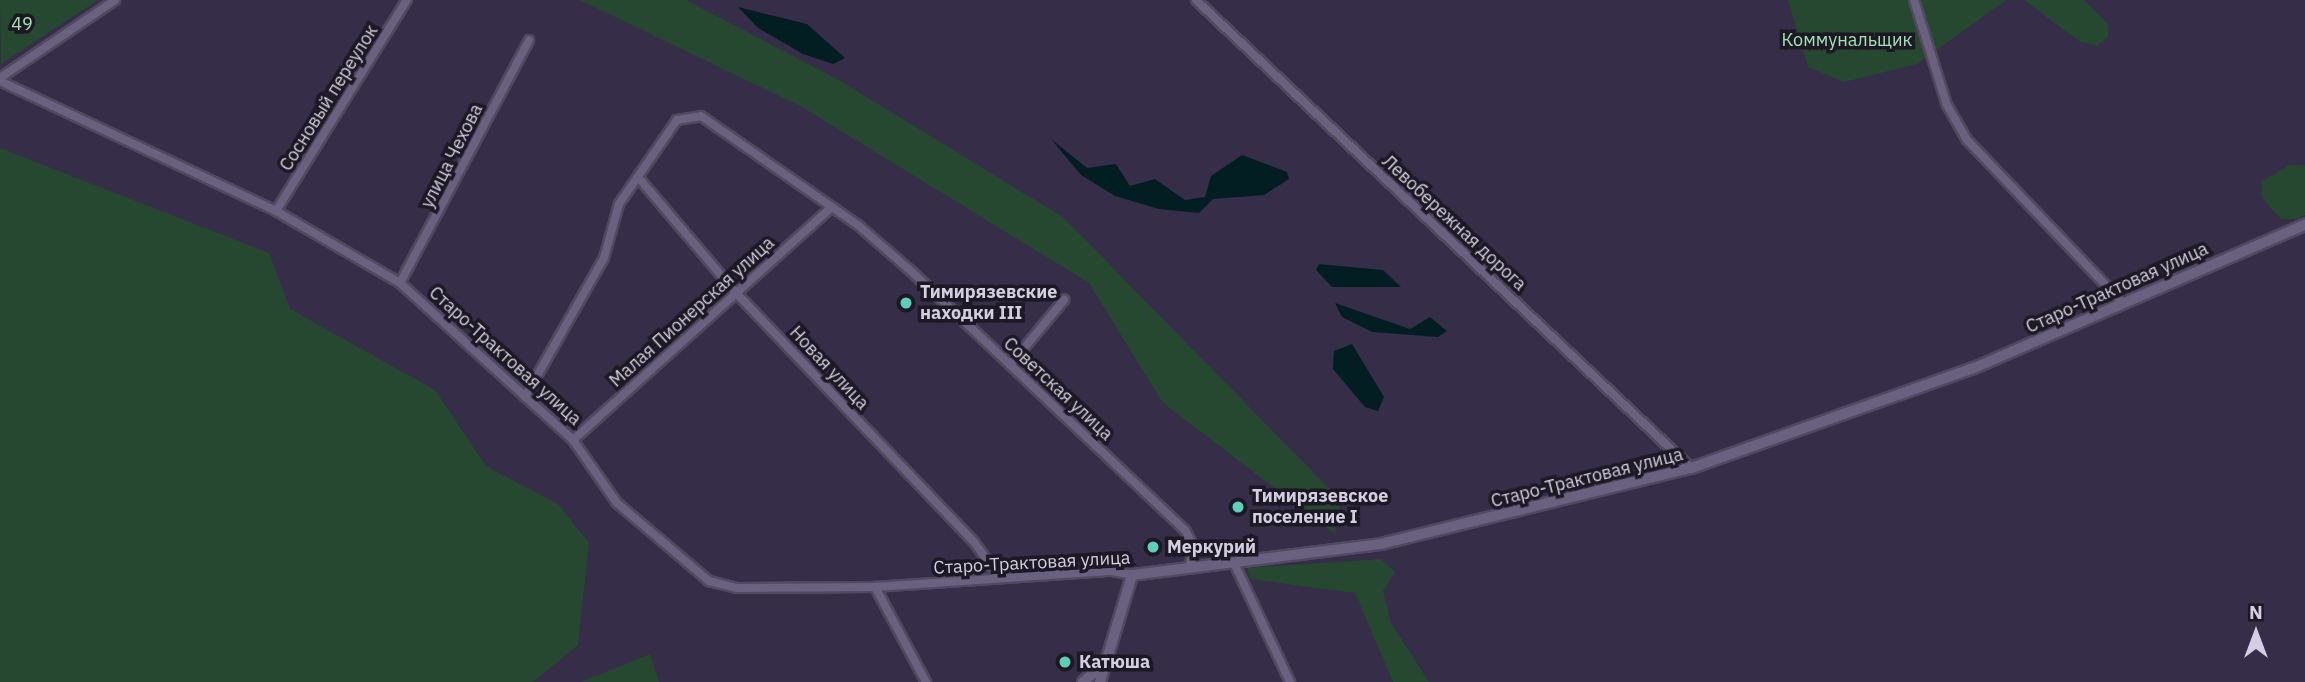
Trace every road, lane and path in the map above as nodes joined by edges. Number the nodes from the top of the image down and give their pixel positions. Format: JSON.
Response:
{"nodes":[{"id":1,"x":115,"y":0,"type":"edge"},
{"id":2,"x":407,"y":0,"type":"edge"},
{"id":3,"x":1196,"y":0,"type":"edge"},
{"id":4,"x":1914,"y":0,"type":"edge"},
{"id":5,"x":529,"y":40,"type":"dead end"},
{"id":6,"x":0,"y":80,"type":"edge"},
{"id":7,"x":638,"y":177,"type":"junction"},
{"id":8,"x":832,"y":207,"type":"junction"},
{"id":9,"x":276,"y":211,"type":"junction"},
{"id":10,"x":2305,"y":225,"type":"edge"},
{"id":11,"x":400,"y":283,"type":"junction"},
{"id":12,"x":737,"y":294,"type":"junction"},
{"id":13,"x":1064,"y":300,"type":"dead end"},
{"id":14,"x":2123,"y":303,"type":"junction"},
{"id":15,"x":1010,"y":365,"type":"junction"},
{"id":16,"x":525,"y":397,"type":"junction"},
{"id":17,"x":573,"y":440,"type":"junction"},
{"id":18,"x":1692,"y":468,"type":"junction"},
{"id":19,"x":1236,"y":565,"type":"junction"},
{"id":20,"x":1189,"y":568,"type":"junction"},
{"id":21,"x":1132,"y":575,"type":"junction"},
{"id":22,"x":1000,"y":578,"type":"junction"},
{"id":23,"x":875,"y":587,"type":"junction"},
{"id":24,"x":1102,"y":666,"type":"junction"},
{"id":25,"x":926,"y":682,"type":"edge"},
{"id":26,"x":1083,"y":682,"type":"edge"},
{"id":27,"x":1100,"y":682,"type":"edge"},
{"id":28,"x":1290,"y":682,"type":"edge"}],
"edges":[{"from":1,"to":6,"type":"street"},
{"from":2,"to":9,"type":"street","name":"Сосновый переулок"},
{"from":3,"to":18,"type":"street","name":"Левобережная дорога"},
{"from":4,"to":14,"type":"street"},
{"from":5,"to":11,"type":"street","name":"улица Чехова"},
{"from":6,"to":9,"type":"street","name":"Старо-Трактовая улица"},
{"from":7,"to":8,"type":"street","name":"Советская улица"},
{"from":7,"to":12,"type":"street","name":"Новая улица"},
{"from":7,"to":16,"type":"street"},
{"from":8,"to":12,"type":"street","name":"Малая Пионерская улица"},
{"from":8,"to":15,"type":"street","name":"Советская улица"},
{"from":9,"to":11,"type":"street","name":"Старо-Трактовая улица"},
{"from":10,"to":14,"type":"street","name":"Старо-Трактовая улица"},
{"from":11,"to":16,"type":"street","name":"Старо-Трактовая улица"},
{"from":12,"to":17,"type":"street","name":"Малая Пионерская улица"},
{"from":12,"to":22,"type":"street","name":"Новая улица"},
{"from":13,"to":15,"type":"street"},
{"from":14,"to":18,"type":"street","name":"Старо-Трактовая улица"},
{"from":15,"to":20,"type":"street","name":"Советская улица"},
{"from":16,"to":17,"type":"street","name":"Старо-Трактовая улица"},
{"from":17,"to":23,"type":"street","name":"Старо-Трактовая улица"},
{"from":18,"to":19,"type":"street","name":"Старо-Трактовая улица"},
{"from":19,"to":20,"type":"street","name":"Старо-Трактовая улица"},
{"from":19,"to":28,"type":"street"},
{"from":20,"to":21,"type":"street","name":"Старо-Трактовая улица"},
{"from":21,"to":22,"type":"street","name":"Старо-Трактовая улица"},
{"from":21,"to":24,"type":"street"},
{"from":22,"to":23,"type":"street","name":"Старо-Трактовая улица"},
{"from":23,"to":25,"type":"street"},
{"from":24,"to":26,"type":"street"},
{"from":24,"to":27,"type":"street"}]}
